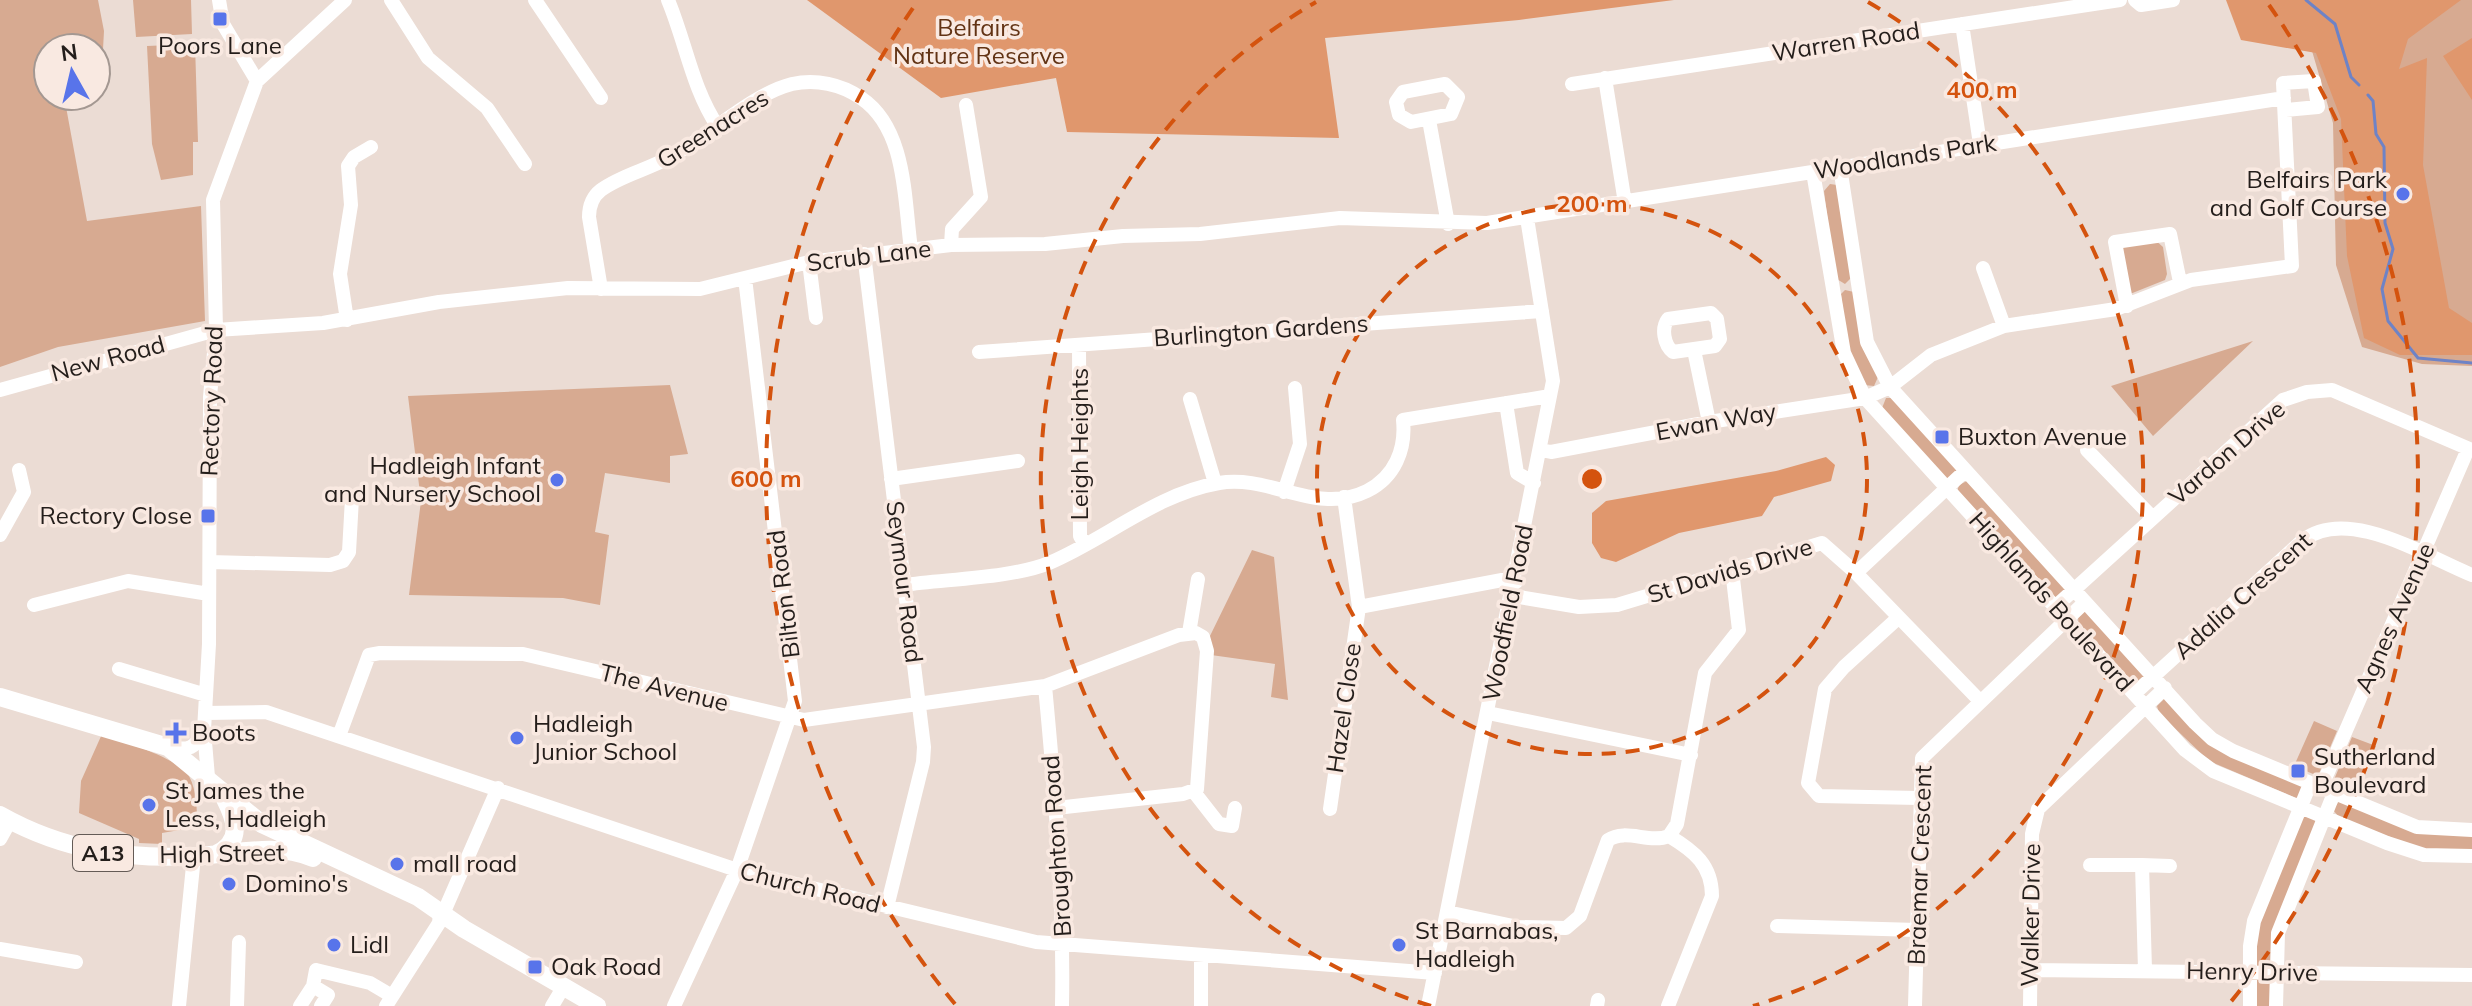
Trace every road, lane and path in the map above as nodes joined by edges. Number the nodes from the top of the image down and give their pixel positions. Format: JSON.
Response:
{"nodes":[{"id":1,"x":219,"y":0,"type":"edge"},
{"id":2,"x":345,"y":0,"type":"edge"},
{"id":3,"x":391,"y":0,"type":"edge"},
{"id":4,"x":535,"y":0,"type":"edge"},
{"id":5,"x":668,"y":0,"type":"edge"},
{"id":6,"x":2120,"y":0,"type":"edge"},
{"id":7,"x":2135,"y":0,"type":"edge"},
{"id":8,"x":2173,"y":0,"type":"edge"},
{"id":9,"x":2073,"y":4,"type":"edge"},
{"id":10,"x":1962,"y":24,"type":"junction"},
{"id":11,"x":1605,"y":78,"type":"junction"},
{"id":12,"x":257,"y":81,"type":"junction"},
{"id":13,"x":1572,"y":84,"type":"dead end"},
{"id":14,"x":601,"y":98,"type":"dead end"},
{"id":15,"x":966,"y":105,"type":"dead end"},
{"id":16,"x":1429,"y":120,"type":"dead end"},
{"id":17,"x":718,"y":127,"type":"junction"},
{"id":18,"x":1980,"y":144,"type":"junction"},
{"id":19,"x":371,"y":147,"type":"dead end"},
{"id":20,"x":525,"y":164,"type":"dead end"},
{"id":21,"x":1840,"y":167,"type":"junction"},
{"id":22,"x":1813,"y":172,"type":"junction"},
{"id":23,"x":1625,"y":203,"type":"junction"},
{"id":24,"x":1527,"y":218,"type":"junction"},
{"id":25,"x":1448,"y":224,"type":"junction"},
{"id":26,"x":951,"y":245,"type":"junction"},
{"id":27,"x":911,"y":249,"type":"junction"},
{"id":28,"x":864,"y":254,"type":"junction"},
{"id":29,"x":809,"y":262,"type":"junction"},
{"id":30,"x":1983,"y":268,"type":"dead end"},
{"id":31,"x":745,"y":278,"type":"junction"},
{"id":32,"x":2180,"y":282,"type":"junction"},
{"id":33,"x":1859,"y":285,"type":"junction"},
{"id":34,"x":601,"y":289,"type":"junction"},
{"id":35,"x":1833,"y":289,"type":"junction"},
{"id":36,"x":2127,"y":306,"type":"junction"},
{"id":37,"x":1542,"y":311,"type":"junction"},
{"id":38,"x":816,"y":318,"type":"dead end"},
{"id":39,"x":347,"y":320,"type":"junction"},
{"id":40,"x":2004,"y":326,"type":"junction"},
{"id":41,"x":216,"y":330,"type":"junction"},
{"id":42,"x":1079,"y":345,"type":"junction"},
{"id":43,"x":1694,"y":350,"type":"dead end"},
{"id":44,"x":979,"y":352,"type":"dead end"},
{"id":45,"x":1890,"y":387,"type":"junction"},
{"id":46,"x":1295,"y":388,"type":"dead end"},
{"id":47,"x":0,"y":390,"type":"edge"},
{"id":48,"x":1550,"y":396,"type":"junction"},
{"id":49,"x":1865,"y":398,"type":"junction"},
{"id":50,"x":1190,"y":399,"type":"dead end"},
{"id":51,"x":1506,"y":403,"type":"junction"},
{"id":52,"x":1709,"y":422,"type":"junction"},
{"id":53,"x":2470,"y":449,"type":"edge"},
{"id":54,"x":1541,"y":450,"type":"junction"},
{"id":55,"x":2087,"y":450,"type":"dead end"},
{"id":56,"x":1018,"y":461,"type":"dead end"},
{"id":57,"x":19,"y":470,"type":"dead end"},
{"id":58,"x":1965,"y":471,"type":"junction"},
{"id":59,"x":891,"y":479,"type":"junction"},
{"id":60,"x":1215,"y":483,"type":"junction"},
{"id":61,"x":1534,"y":483,"type":"junction"},
{"id":62,"x":1947,"y":489,"type":"junction"},
{"id":63,"x":1284,"y":492,"type":"junction"},
{"id":64,"x":1344,"y":497,"type":"junction"},
{"id":65,"x":352,"y":498,"type":"dead end"},
{"id":66,"x":2153,"y":518,"type":"junction"},
{"id":67,"x":0,"y":535,"type":"edge"},
{"id":68,"x":1084,"y":543,"type":"junction"},
{"id":69,"x":2423,"y":555,"type":"junction"},
{"id":70,"x":210,"y":562,"type":"junction"},
{"id":71,"x":1732,"y":570,"type":"junction"},
{"id":72,"x":1856,"y":573,"type":"junction"},
{"id":73,"x":2472,"y":575,"type":"edge"},
{"id":74,"x":1198,"y":579,"type":"dead end"},
{"id":75,"x":904,"y":585,"type":"junction"},
{"id":76,"x":1514,"y":589,"type":"junction"},
{"id":77,"x":209,"y":594,"type":"junction"},
{"id":78,"x":2080,"y":596,"type":"junction"},
{"id":79,"x":34,"y":605,"type":"dead end"},
{"id":80,"x":1359,"y":607,"type":"junction"},
{"id":81,"x":2055,"y":607,"type":"junction"},
{"id":82,"x":1898,"y":618,"type":"junction"},
{"id":83,"x":2066,"y":619,"type":"junction"},
{"id":84,"x":1189,"y":633,"type":"junction"},
{"id":85,"x":119,"y":669,"type":"dead end"},
{"id":86,"x":2153,"y":676,"type":"junction"},
{"id":87,"x":1045,"y":686,"type":"junction"},
{"id":88,"x":2165,"y":688,"type":"junction"},
{"id":89,"x":2134,"y":694,"type":"junction"},
{"id":90,"x":206,"y":695,"type":"junction"},
{"id":91,"x":0,"y":697,"type":"edge"},
{"id":92,"x":1980,"y":701,"type":"junction"},
{"id":93,"x":919,"y":703,"type":"junction"},
{"id":94,"x":2146,"y":706,"type":"junction"},
{"id":95,"x":205,"y":713,"type":"junction"},
{"id":96,"x":1488,"y":713,"type":"junction"},
{"id":97,"x":790,"y":719,"type":"junction"},
{"id":98,"x":204,"y":730,"type":"junction"},
{"id":99,"x":339,"y":736,"type":"junction"},
{"id":100,"x":168,"y":747,"type":"junction"},
{"id":101,"x":1691,"y":755,"type":"junction"},
{"id":102,"x":208,"y":777,"type":"junction"},
{"id":103,"x":498,"y":788,"type":"junction"},
{"id":104,"x":2322,"y":788,"type":"junction"},
{"id":105,"x":1194,"y":792,"type":"junction"},
{"id":106,"x":221,"y":793,"type":"junction"},
{"id":107,"x":1919,"y":798,"type":"junction"},
{"id":108,"x":1056,"y":808,"type":"junction"},
{"id":109,"x":1235,"y":808,"type":"dead end"},
{"id":110,"x":2300,"y":808,"type":"junction"},
{"id":111,"x":1330,"y":809,"type":"dead end"},
{"id":112,"x":5,"y":818,"type":"edge"},
{"id":113,"x":2324,"y":818,"type":"junction"},
{"id":114,"x":2472,"y":830,"type":"edge"},
{"id":115,"x":1669,"y":836,"type":"junction"},
{"id":116,"x":0,"y":839,"type":"edge"},
{"id":117,"x":214,"y":855,"type":"junction"},
{"id":118,"x":194,"y":856,"type":"junction"},
{"id":119,"x":2472,"y":856,"type":"edge"},
{"id":120,"x":341,"y":860,"type":"junction"},
{"id":121,"x":2090,"y":865,"type":"dead end"},
{"id":122,"x":2142,"y":865,"type":"junction"},
{"id":123,"x":2170,"y":866,"type":"dead end"},
{"id":124,"x":737,"y":870,"type":"junction"},
{"id":125,"x":372,"y":885,"type":"junction"},
{"id":126,"x":887,"y":907,"type":"junction"},
{"id":127,"x":1447,"y":912,"type":"junction"},
{"id":128,"x":442,"y":913,"type":"junction"},
{"id":129,"x":1777,"y":926,"type":"dead end"},
{"id":130,"x":1917,"y":930,"type":"junction"},
{"id":131,"x":239,"y":942,"type":"dead end"},
{"id":132,"x":1063,"y":947,"type":"junction"},
{"id":133,"x":0,"y":949,"type":"edge"},
{"id":134,"x":1201,"y":957,"type":"junction"},
{"id":135,"x":76,"y":962,"type":"dead end"},
{"id":136,"x":2032,"y":970,"type":"junction"},
{"id":137,"x":2145,"y":970,"type":"junction"},
{"id":138,"x":1435,"y":973,"type":"junction"},
{"id":139,"x":2250,"y":973,"type":"junction"},
{"id":140,"x":2277,"y":973,"type":"junction"},
{"id":141,"x":2472,"y":975,"type":"edge"},
{"id":142,"x":313,"y":986,"type":"junction"},
{"id":143,"x":564,"y":986,"type":"junction"},
{"id":144,"x":389,"y":1001,"type":"edge"},
{"id":145,"x":179,"y":1006,"type":"edge"},
{"id":146,"x":237,"y":1006,"type":"edge"},
{"id":147,"x":300,"y":1006,"type":"edge"},
{"id":148,"x":321,"y":1006,"type":"edge"},
{"id":149,"x":552,"y":1006,"type":"edge"},
{"id":150,"x":597,"y":1006,"type":"edge"},
{"id":151,"x":674,"y":1006,"type":"edge"},
{"id":152,"x":1062,"y":1006,"type":"edge"},
{"id":153,"x":1201,"y":1006,"type":"edge"},
{"id":154,"x":1428,"y":1006,"type":"edge"},
{"id":155,"x":1668,"y":1006,"type":"edge"},
{"id":156,"x":1915,"y":1006,"type":"edge"},
{"id":157,"x":2030,"y":1006,"type":"edge"},
{"id":158,"x":2250,"y":1006,"type":"edge"},
{"id":159,"x":2276,"y":1006,"type":"edge"}],
"edges":[{"from":1,"to":12,"type":"street"},
{"from":2,"to":12,"type":"street"},
{"from":3,"to":20,"type":"street"},
{"from":4,"to":14,"type":"street"},
{"from":5,"to":17,"type":"street"},
{"from":6,"to":9,"type":"street","name":"Warren Road"},
{"from":7,"to":8,"type":"street"},
{"from":9,"to":10,"type":"street","name":"Warren Road"},
{"from":10,"to":11,"type":"street","name":"Warren Road"},
{"from":10,"to":18,"type":"street"},
{"from":11,"to":13,"type":"street","name":"Warren Road"},
{"from":11,"to":23,"type":"street"},
{"from":12,"to":41,"type":"street","name":"Rectory Road"},
{"from":15,"to":26,"type":"street"},
{"from":16,"to":25,"type":"street"},
{"from":17,"to":27,"type":"street","name":"Greenacres"},
{"from":17,"to":34,"type":"street","name":"Greenacres"},
{"from":18,"to":21,"type":"street","name":"Woodlands Park"},
{"from":18,"to":32,"type":"street","name":"Woodlands Park"},
{"from":19,"to":39,"type":"street"},
{"from":21,"to":22,"type":"street","name":"Woodlands Park"},
{"from":21,"to":33,"type":"street","name":"Highlands Boulevard"},
{"from":22,"to":23,"type":"street","name":"Woodlands Park"},
{"from":22,"to":35,"type":"street","name":"Highlands Boulevard"},
{"from":23,"to":24,"type":"street","name":"Woodlands Park"},
{"from":24,"to":25,"type":"street","name":"Scrub Lane"},
{"from":24,"to":37,"type":"street","name":"Woodfield Road"},
{"from":25,"to":26,"type":"street","name":"Scrub Lane"},
{"from":26,"to":27,"type":"street","name":"Scrub Lane"},
{"from":27,"to":28,"type":"street","name":"Scrub Lane"},
{"from":28,"to":29,"type":"street","name":"Scrub Lane"},
{"from":28,"to":59,"type":"street","name":"Seymour Road"},
{"from":29,"to":31,"type":"street","name":"Scrub Lane"},
{"from":29,"to":38,"type":"street"},
{"from":30,"to":40,"type":"street"},
{"from":31,"to":34,"type":"street","name":"Scrub Lane"},
{"from":31,"to":97,"type":"street","name":"Bilton Road"},
{"from":32,"to":36,"type":"street"},
{"from":32,"to":36,"type":"street"},
{"from":33,"to":35,"type":"street"},
{"from":33,"to":45,"type":"street","name":"Highlands Boulevard"},
{"from":34,"to":39,"type":"street","name":"Scrub Lane"},
{"from":35,"to":49,"type":"street","name":"Highlands Boulevard"},
{"from":36,"to":40,"type":"street"},
{"from":37,"to":42,"type":"street","name":"Burlington Gardens"},
{"from":37,"to":48,"type":"street","name":"Woodfield Road"},
{"from":39,"to":41,"type":"street","name":"Scrub Lane"},
{"from":40,"to":45,"type":"street"},
{"from":41,"to":47,"type":"street","name":"New Road"},
{"from":41,"to":70,"type":"street","name":"Rectory Road"},
{"from":42,"to":44,"type":"street","name":"Burlington Gardens"},
{"from":42,"to":68,"type":"street","name":"Leigh Heights"},
{"from":43,"to":52,"type":"street"},
{"from":45,"to":49,"type":"street","name":"Ewan Way"},
{"from":45,"to":58,"type":"street","name":"Highlands Boulevard"},
{"from":46,"to":63,"type":"street"},
{"from":48,"to":51,"type":"street"},
{"from":48,"to":54,"type":"street","name":"Woodfield Road"},
{"from":49,"to":52,"type":"street","name":"Ewan Way"},
{"from":49,"to":62,"type":"street","name":"Highlands Boulevard"},
{"from":50,"to":60,"type":"street"},
{"from":51,"to":61,"type":"street"},
{"from":51,"to":64,"type":"street"},
{"from":52,"to":54,"type":"street","name":"Ewan Way"},
{"from":53,"to":66,"type":"street","name":"Vardon Drive"},
{"from":53,"to":69,"type":"street","name":"Agnes Avenue"},
{"from":54,"to":61,"type":"street","name":"Woodfield Road"},
{"from":55,"to":66,"type":"street"},
{"from":56,"to":59,"type":"street"},
{"from":57,"to":67,"type":"street"},
{"from":58,"to":62,"type":"street"},
{"from":58,"to":78,"type":"street","name":"Highlands Boulevard"},
{"from":59,"to":75,"type":"street","name":"Seymour Road"},
{"from":60,"to":63,"type":"street"},
{"from":60,"to":68,"type":"street"},
{"from":61,"to":76,"type":"street","name":"Woodfield Road"},
{"from":62,"to":72,"type":"street"},
{"from":62,"to":81,"type":"street","name":"Highlands Boulevard"},
{"from":63,"to":64,"type":"street"},
{"from":64,"to":80,"type":"street","name":"Hazel Close"},
{"from":65,"to":70,"type":"street"},
{"from":66,"to":78,"type":"street","name":"Vardon Drive"},
{"from":68,"to":75,"type":"street"},
{"from":69,"to":73,"type":"street","name":"Adalia Crescent"},
{"from":69,"to":86,"type":"street","name":"Adalia Crescent"},
{"from":69,"to":104,"type":"street","name":"Agnes Avenue"},
{"from":70,"to":77,"type":"street","name":"Rectory Road"},
{"from":71,"to":72,"type":"street","name":"St Davids Drive"},
{"from":71,"to":76,"type":"street","name":"St Davids Drive"},
{"from":71,"to":101,"type":"street"},
{"from":72,"to":82,"type":"street","name":"St Davids Drive"},
{"from":74,"to":84,"type":"street"},
{"from":75,"to":93,"type":"street","name":"Seymour Road"},
{"from":76,"to":80,"type":"street","name":"St Davids Drive"},
{"from":76,"to":96,"type":"street","name":"Woodfield Road"},
{"from":77,"to":79,"type":"street"},
{"from":77,"to":90,"type":"street","name":"Rectory Road"},
{"from":78,"to":81,"type":"street","name":"Vardon Drive"},
{"from":78,"to":83,"type":"street","name":"Braemar Crescent"},
{"from":78,"to":86,"type":"street","name":"Highlands Boulevard"},
{"from":80,"to":111,"type":"street","name":"Hazel Close"},
{"from":81,"to":83,"type":"street","name":"Highlands Boulevard"},
{"from":82,"to":92,"type":"street","name":"St Davids Drive"},
{"from":82,"to":107,"type":"street"},
{"from":83,"to":89,"type":"street","name":"Highlands Boulevard"},
{"from":83,"to":92,"type":"street","name":"Braemar Crescent"},
{"from":84,"to":87,"type":"street","name":"The Avenue"},
{"from":84,"to":105,"type":"street"},
{"from":85,"to":90,"type":"street"},
{"from":86,"to":88,"type":"street","name":"Highlands Boulevard"},
{"from":86,"to":89,"type":"street","name":"Adalia Crescent"},
{"from":87,"to":93,"type":"street","name":"The Avenue"},
{"from":87,"to":108,"type":"street","name":"Broughton Road"},
{"from":88,"to":94,"type":"street","name":"Walker Drive"},
{"from":88,"to":104,"type":"street","name":"Highlands Boulevard"},
{"from":89,"to":94,"type":"street","name":"Highlands Boulevard"},
{"from":90,"to":95,"type":"street","name":"Rectory Road"},
{"from":91,"to":100,"type":"main road","number":"A13"},
{"from":92,"to":107,"type":"street","name":"Braemar Crescent"},
{"from":93,"to":97,"type":"street","name":"The Avenue"},
{"from":93,"to":126,"type":"street","name":"Seymour Road"},
{"from":94,"to":110,"type":"street","name":"Highlands Boulevard"},
{"from":94,"to":136,"type":"street","name":"Walker Drive"},
{"from":95,"to":98,"type":"street","name":"Rectory Road"},
{"from":95,"to":99,"type":"street","name":"Church Road"},
{"from":96,"to":101,"type":"street"},
{"from":96,"to":127,"type":"street","name":"Woodfield Road"},
{"from":97,"to":99,"type":"street","name":"The Avenue"},
{"from":97,"to":124,"type":"street","name":"Bilton Road"},
{"from":98,"to":100,"type":"street"},
{"from":98,"to":102,"type":"street","name":"Rectory Road"},
{"from":99,"to":103,"type":"street","name":"Church Road"},
{"from":100,"to":102,"type":"main road","number":"A13"},
{"from":101,"to":115,"type":"street"},
{"from":102,"to":106,"type":"main road","number":"A13"},
{"from":103,"to":124,"type":"street","name":"Church Road"},
{"from":103,"to":128,"type":"street"},
{"from":104,"to":110,"type":"street"},
{"from":104,"to":113,"type":"street"},
{"from":104,"to":114,"type":"street","name":"Highlands Boulevard"},
{"from":105,"to":108,"type":"street"},
{"from":105,"to":109,"type":"street"},
{"from":106,"to":117,"type":"main road"},
{"from":106,"to":120,"type":"main road","number":"A13"},
{"from":107,"to":130,"type":"street","name":"Braemar Crescent"},
{"from":108,"to":132,"type":"street","name":"Broughton Road"},
{"from":110,"to":113,"type":"street","name":"Highlands Boulevard"},
{"from":110,"to":139,"type":"street"},
{"from":112,"to":116,"type":"street"},
{"from":112,"to":118,"type":"main road","name":"High Street","number":"A13"},
{"from":113,"to":119,"type":"street","name":"Highlands Boulevard"},
{"from":113,"to":140,"type":"street"},
{"from":115,"to":127,"type":"street"},
{"from":115,"to":155,"type":"street"},
{"from":117,"to":118,"type":"main road","name":"High Street","number":"A13"},
{"from":117,"to":125,"type":"main road","name":"High Street","number":"A13"},
{"from":118,"to":145,"type":"street"},
{"from":120,"to":125,"type":"main road","number":"A13"},
{"from":120,"to":128,"type":"main road","number":"A13"},
{"from":121,"to":122,"type":"street"},
{"from":122,"to":123,"type":"street"},
{"from":122,"to":137,"type":"street"},
{"from":124,"to":126,"type":"street","name":"Church Road"},
{"from":124,"to":151,"type":"street","name":"Bilton Road"},
{"from":125,"to":128,"type":"main road","name":"High Street","number":"A13"},
{"from":126,"to":132,"type":"street","name":"Church Road"},
{"from":127,"to":138,"type":"street","name":"Woodfield Road"},
{"from":128,"to":143,"type":"main road","number":"A13"},
{"from":128,"to":144,"type":"street"},
{"from":129,"to":130,"type":"street"},
{"from":130,"to":156,"type":"street","name":"Braemar Crescent"},
{"from":131,"to":146,"type":"street"},
{"from":132,"to":134,"type":"street","name":"Church Road"},
{"from":132,"to":152,"type":"street","name":"Broughton Road"},
{"from":133,"to":135,"type":"street"},
{"from":134,"to":138,"type":"street","name":"Church Road"},
{"from":134,"to":153,"type":"street"},
{"from":136,"to":137,"type":"street","name":"Henry Drive"},
{"from":136,"to":157,"type":"street","name":"Walker Drive"},
{"from":137,"to":139,"type":"street","name":"Henry Drive"},
{"from":138,"to":154,"type":"street","name":"Woodfield Road"},
{"from":139,"to":140,"type":"street","name":"Henry Drive"},
{"from":139,"to":158,"type":"street"},
{"from":140,"to":141,"type":"street","name":"Henry Drive"},
{"from":140,"to":159,"type":"street"},
{"from":142,"to":144,"type":"street"},
{"from":142,"to":147,"type":"street"},
{"from":142,"to":148,"type":"street"},
{"from":143,"to":149,"type":"street"},
{"from":143,"to":150,"type":"main road","number":"A13"}]}
